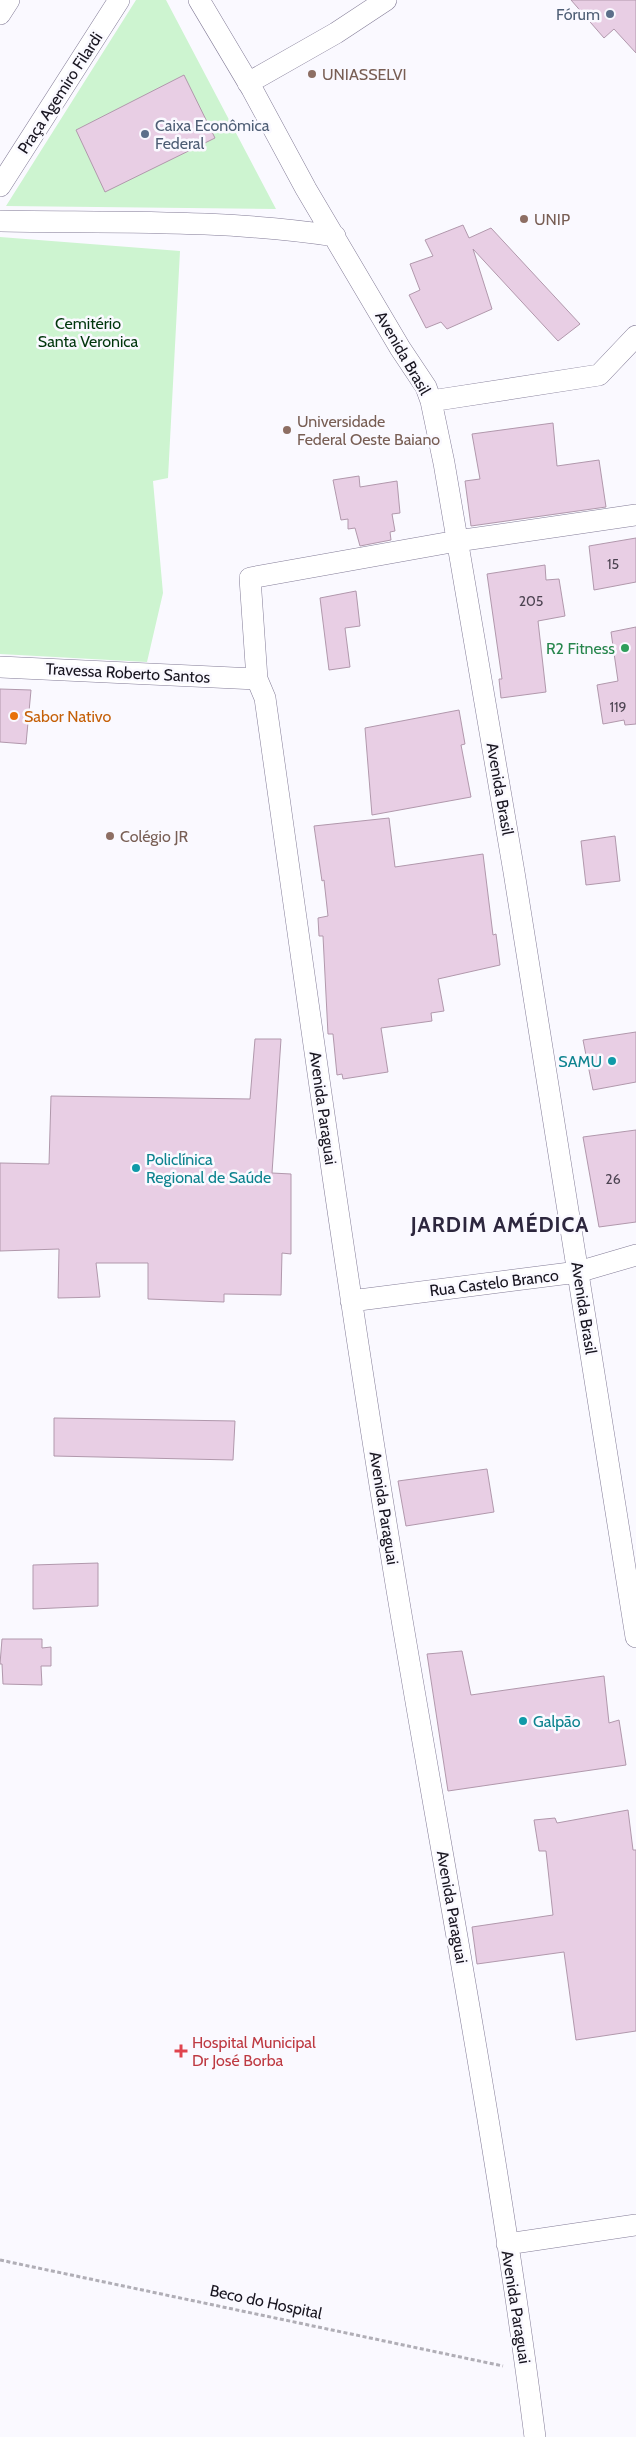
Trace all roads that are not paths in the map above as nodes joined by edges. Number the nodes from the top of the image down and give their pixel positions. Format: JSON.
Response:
{"nodes":[{"id":1,"x":9,"y":0,"type":"edge"},
{"id":2,"x":119,"y":0,"type":"edge"},
{"id":3,"x":199,"y":0,"type":"edge"},
{"id":4,"x":386,"y":0,"type":"edge"},
{"id":5,"x":0,"y":14,"type":"edge"},
{"id":6,"x":248,"y":83,"type":"junction"},
{"id":7,"x":0,"y":186,"type":"edge"},
{"id":8,"x":0,"y":221,"type":"edge"},
{"id":9,"x":334,"y":236,"type":"junction"},
{"id":10,"x":636,"y":336,"type":"edge"},
{"id":11,"x":431,"y":401,"type":"junction"},
{"id":12,"x":636,"y":515,"type":"edge"},
{"id":13,"x":457,"y":541,"type":"junction"},
{"id":14,"x":0,"y":667,"type":"edge"},
{"id":15,"x":257,"y":679,"type":"junction"},
{"id":16,"x":636,"y":1255,"type":"edge"},
{"id":17,"x":578,"y":1272,"type":"junction"},
{"id":18,"x":351,"y":1301,"type":"junction"},
{"id":19,"x":636,"y":1637,"type":"edge"},
{"id":20,"x":636,"y":2225,"type":"edge"},
{"id":21,"x":507,"y":2244,"type":"junction"},
{"id":22,"x":535,"y":2437,"type":"edge"}],
"edges":[{"from":1,"to":5,"type":"street"},
{"from":2,"to":7,"type":"street","name":"Praça Agemiro Filardi"},
{"from":3,"to":6,"type":"street","name":"Avenida Brasil"},
{"from":4,"to":6,"type":"street"},
{"from":6,"to":9,"type":"street","name":"Avenida Brasil"},
{"from":8,"to":9,"type":"street"},
{"from":9,"to":11,"type":"street","name":"Avenida Brasil"},
{"from":10,"to":11,"type":"street"},
{"from":11,"to":13,"type":"street","name":"Avenida Brasil"},
{"from":12,"to":13,"type":"street"},
{"from":13,"to":15,"type":"street","name":"Avenida Paraguai"},
{"from":13,"to":17,"type":"street","name":"Avenida Brasil"},
{"from":14,"to":15,"type":"street","name":"Travessa Roberto Santos"},
{"from":15,"to":18,"type":"street","name":"Avenida Paraguai"},
{"from":16,"to":17,"type":"street","name":"Rua Castelo Branco"},
{"from":17,"to":18,"type":"street","name":"Rua Castelo Branco"},
{"from":17,"to":19,"type":"street","name":"Avenida Brasil"},
{"from":18,"to":21,"type":"street","name":"Avenida Paraguai"},
{"from":20,"to":21,"type":"street"},
{"from":21,"to":22,"type":"street","name":"Avenida Paraguai"}]}
